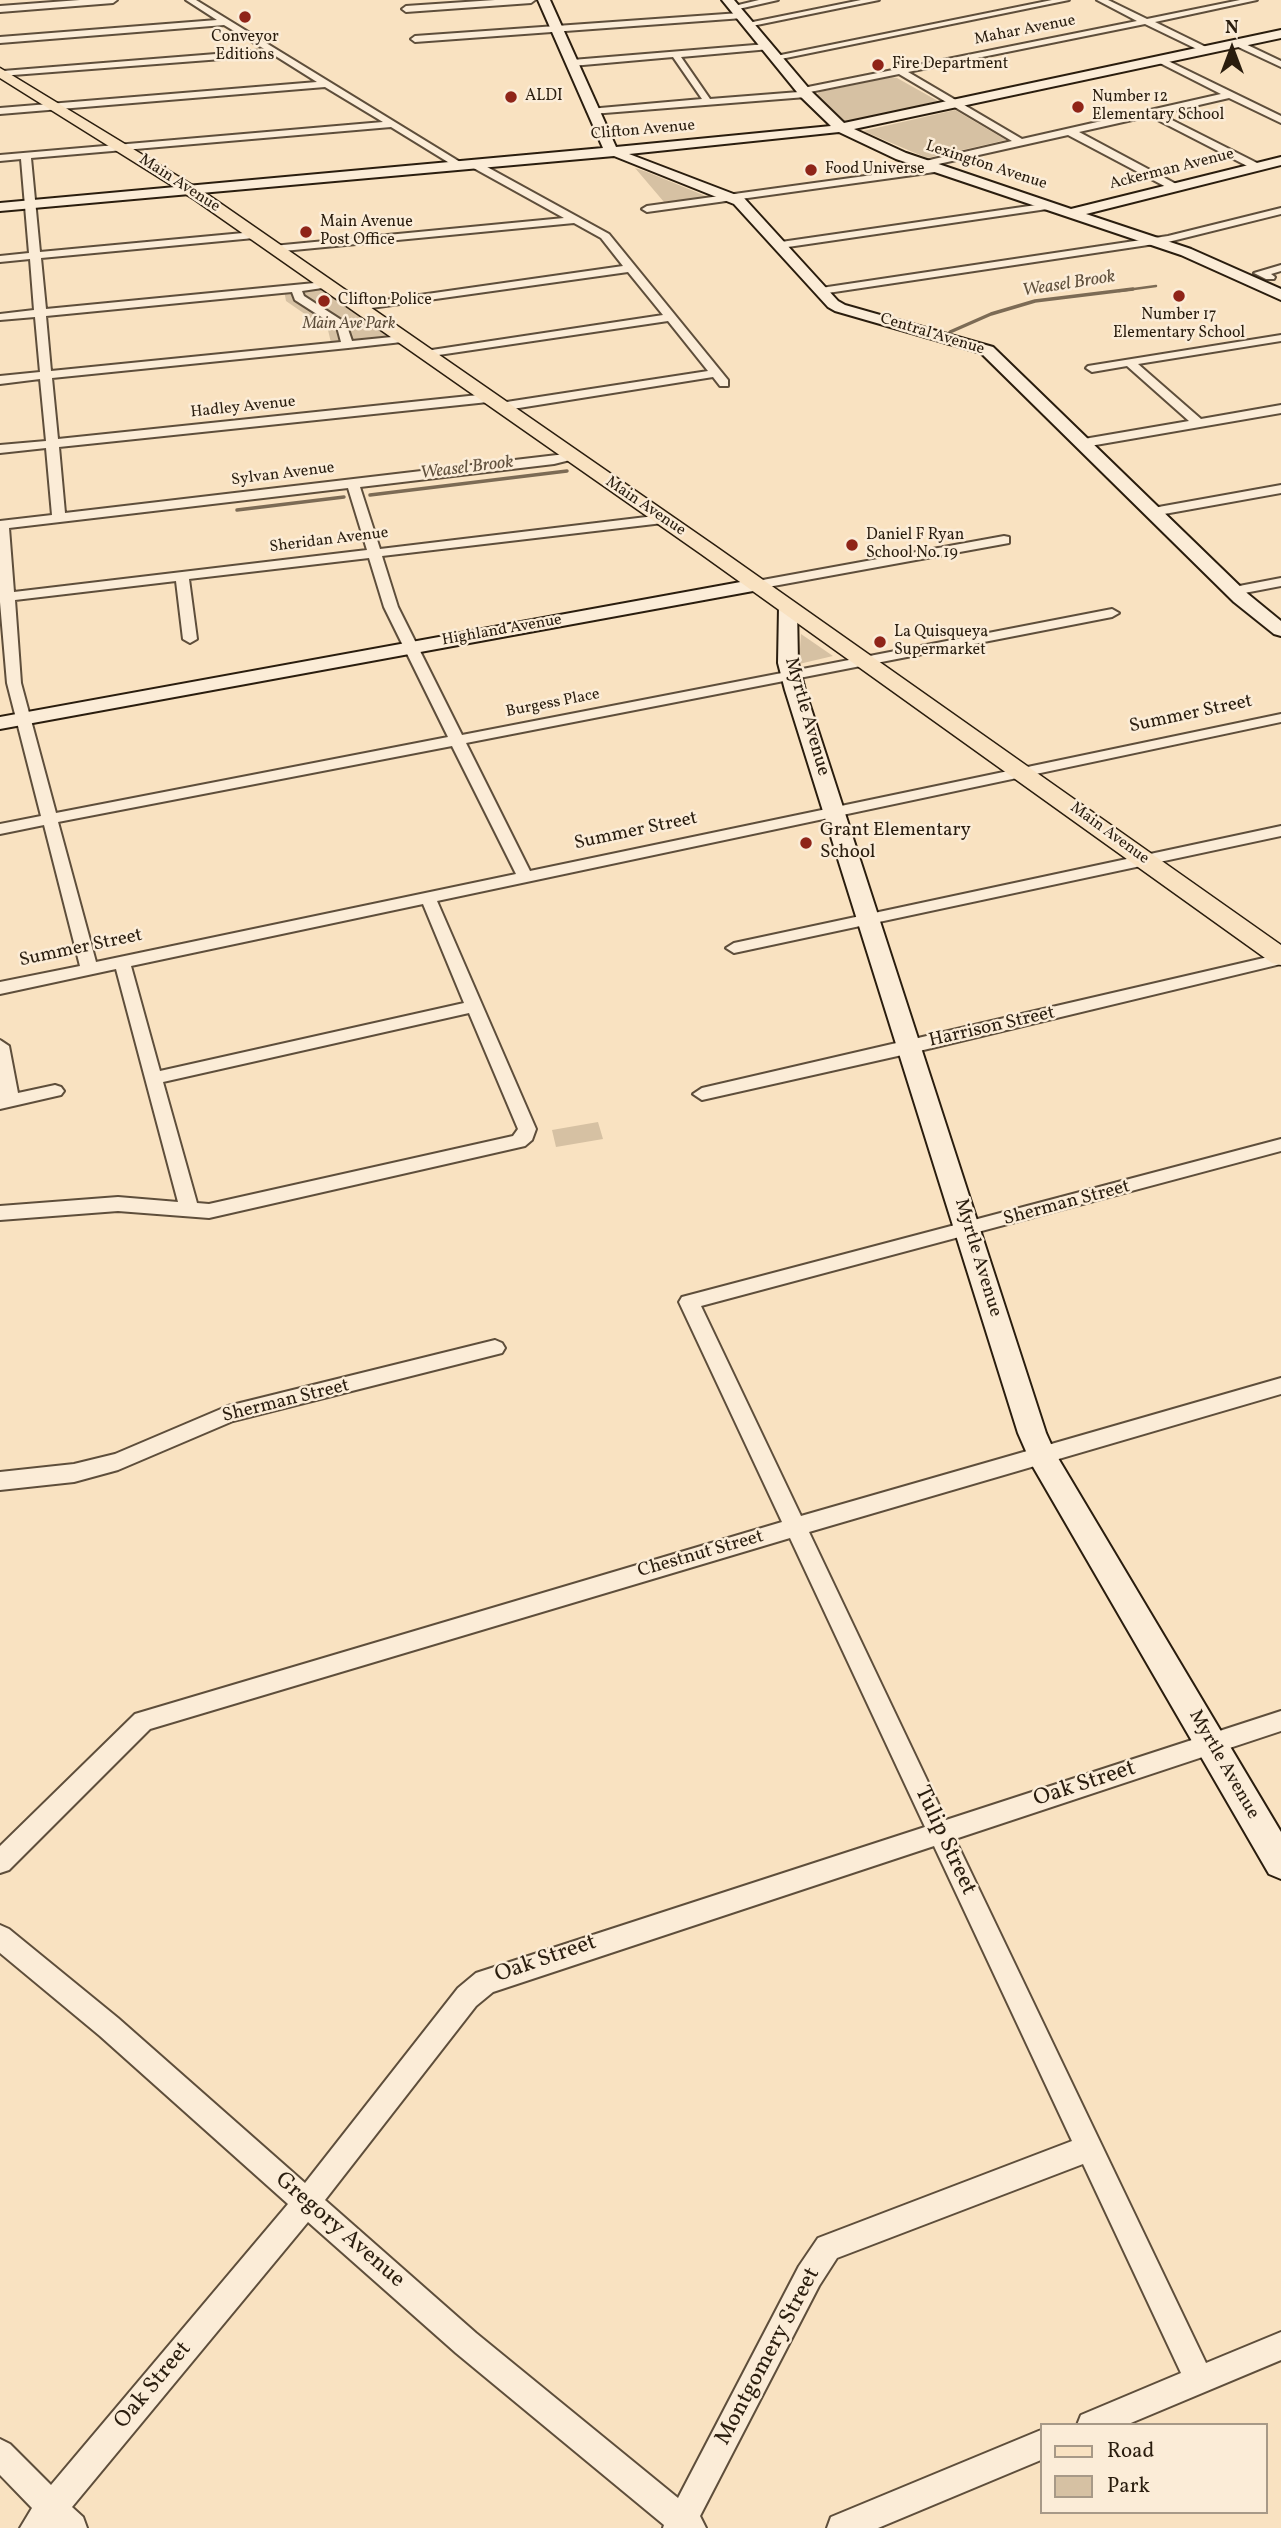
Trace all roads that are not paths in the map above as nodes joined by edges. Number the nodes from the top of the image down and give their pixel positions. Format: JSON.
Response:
{"nodes":[{"id":1,"x":113,"y":0,"type":"edge"},
{"id":2,"x":190,"y":0,"type":"edge"},
{"id":3,"x":531,"y":0,"type":"edge"},
{"id":4,"x":544,"y":0,"type":"edge"},
{"id":5,"x":774,"y":0,"type":"edge"},
{"id":6,"x":875,"y":0,"type":"edge"},
{"id":7,"x":1065,"y":0,"type":"edge"},
{"id":8,"x":1101,"y":0,"type":"edge"},
{"id":9,"x":1253,"y":0,"type":"edge"},
{"id":10,"x":0,"y":9,"type":"edge"},
{"id":11,"x":407,"y":9,"type":"dead end"},
{"id":12,"x":737,"y":12,"type":"edge"},
{"id":13,"x":227,"y":22,"type":"junction"},
{"id":14,"x":1147,"y":22,"type":"junction"},
{"id":15,"x":556,"y":28,"type":"junction"},
{"id":16,"x":1281,"y":34,"type":"edge"},
{"id":17,"x":415,"y":39,"type":"dead end"},
{"id":18,"x":0,"y":40,"type":"edge"},
{"id":19,"x":1237,"y":43,"type":"junction"},
{"id":20,"x":1205,"y":50,"type":"junction"},
{"id":21,"x":276,"y":52,"type":"junction"},
{"id":22,"x":771,"y":52,"type":"junction"},
{"id":23,"x":675,"y":54,"type":"junction"},
{"id":24,"x":1159,"y":60,"type":"junction"},
{"id":25,"x":572,"y":63,"type":"junction"},
{"id":26,"x":1281,"y":64,"type":"edge"},
{"id":27,"x":901,"y":72,"type":"junction"},
{"id":28,"x":2,"y":73,"type":"edge"},
{"id":29,"x":326,"y":84,"type":"junction"},
{"id":30,"x":804,"y":92,"type":"junction"},
{"id":31,"x":1230,"y":95,"type":"junction"},
{"id":32,"x":708,"y":102,"type":"junction"},
{"id":33,"x":955,"y":104,"type":"junction"},
{"id":34,"x":57,"y":107,"type":"junction"},
{"id":35,"x":0,"y":111,"type":"edge"},
{"id":36,"x":592,"y":111,"type":"junction"},
{"id":37,"x":1151,"y":113,"type":"junction"},
{"id":38,"x":1281,"y":120,"type":"edge"},
{"id":39,"x":393,"y":124,"type":"junction"},
{"id":40,"x":841,"y":128,"type":"junction"},
{"id":41,"x":1069,"y":131,"type":"junction"},
{"id":42,"x":1020,"y":142,"type":"junction"},
{"id":43,"x":123,"y":148,"type":"junction"},
{"id":44,"x":612,"y":152,"type":"junction"},
{"id":45,"x":26,"y":156,"type":"junction"},
{"id":46,"x":0,"y":158,"type":"edge"},
{"id":47,"x":513,"y":160,"type":"junction"},
{"id":48,"x":1281,"y":161,"type":"edge"},
{"id":49,"x":467,"y":164,"type":"junction"},
{"id":50,"x":932,"y":166,"type":"junction"},
{"id":51,"x":1257,"y":167,"type":"junction"},
{"id":52,"x":500,"y":177,"type":"junction"},
{"id":53,"x":1174,"y":187,"type":"junction"},
{"id":54,"x":190,"y":190,"type":"junction"},
{"id":55,"x":730,"y":197,"type":"junction"},
{"id":56,"x":30,"y":204,"type":"junction"},
{"id":57,"x":1050,"y":206,"type":"junction"},
{"id":58,"x":0,"y":207,"type":"edge"},
{"id":59,"x":647,"y":209,"type":"dead end"},
{"id":60,"x":1281,"y":211,"type":"edge"},
{"id":61,"x":1071,"y":213,"type":"junction"},
{"id":62,"x":576,"y":220,"type":"junction"},
{"id":63,"x":254,"y":235,"type":"junction"},
{"id":64,"x":1156,"y":241,"type":"junction"},
{"id":65,"x":780,"y":245,"type":"junction"},
{"id":66,"x":273,"y":248,"type":"junction"},
{"id":67,"x":34,"y":256,"type":"junction"},
{"id":68,"x":0,"y":259,"type":"edge"},
{"id":69,"x":631,"y":268,"type":"junction"},
{"id":70,"x":1281,"y":268,"type":"edge"},
{"id":71,"x":1253,"y":282,"type":"junction"},
{"id":72,"x":325,"y":285,"type":"junction"},
{"id":73,"x":296,"y":288,"type":"junction"},
{"id":74,"x":821,"y":291,"type":"junction"},
{"id":75,"x":1281,"y":295,"type":"edge"},
{"id":76,"x":357,"y":307,"type":"junction"},
{"id":77,"x":40,"y":313,"type":"junction"},
{"id":78,"x":0,"y":317,"type":"edge"},
{"id":79,"x":670,"y":317,"type":"junction"},
{"id":80,"x":1281,"y":338,"type":"edge"},
{"id":81,"x":402,"y":340,"type":"junction"},
{"id":82,"x":348,"y":345,"type":"junction"},
{"id":83,"x":425,"y":354,"type":"junction"},
{"id":84,"x":1129,"y":362,"type":"junction"},
{"id":85,"x":1092,"y":368,"type":"dead end"},
{"id":86,"x":45,"y":376,"type":"junction"},
{"id":87,"x":0,"y":380,"type":"edge"},
{"id":88,"x":494,"y":402,"type":"junction"},
{"id":89,"x":1281,"y":409,"type":"edge"},
{"id":90,"x":1198,"y":424,"type":"junction"},
{"id":91,"x":1084,"y":443,"type":"junction"},
{"id":92,"x":52,"y":444,"type":"junction"},
{"id":93,"x":0,"y":449,"type":"edge"},
{"id":94,"x":570,"y":456,"type":"junction"},
{"id":95,"x":353,"y":484,"type":"junction"},
{"id":96,"x":1281,"y":489,"type":"edge"},
{"id":97,"x":1153,"y":512,"type":"junction"},
{"id":98,"x":59,"y":518,"type":"junction"},
{"id":99,"x":663,"y":519,"type":"junction"},
{"id":100,"x":1,"y":525,"type":"edge"},
{"id":101,"x":1004,"y":540,"type":"dead end"},
{"id":102,"x":375,"y":553,"type":"junction"},
{"id":103,"x":182,"y":576,"type":"junction"},
{"id":104,"x":1281,"y":582,"type":"edge"},
{"id":105,"x":757,"y":585,"type":"junction"},
{"id":106,"x":1234,"y":591,"type":"junction"},
{"id":107,"x":4,"y":597,"type":"edge"},
{"id":108,"x":788,"y":607,"type":"junction"},
{"id":109,"x":1112,"y":613,"type":"dead end"},
{"id":110,"x":1281,"y":630,"type":"edge"},
{"id":111,"x":190,"y":639,"type":"dead end"},
{"id":112,"x":411,"y":648,"type":"junction"},
{"id":113,"x":866,"y":662,"type":"junction"},
{"id":114,"x":9,"y":674,"type":"edge"},
{"id":115,"x":791,"y":676,"type":"junction"},
{"id":116,"x":1281,"y":718,"type":"edge"},
{"id":117,"x":23,"y":719,"type":"junction"},
{"id":118,"x":0,"y":723,"type":"edge"},
{"id":119,"x":457,"y":740,"type":"junction"},
{"id":120,"x":1023,"y":773,"type":"junction"},
{"id":121,"x":835,"y":811,"type":"junction"},
{"id":122,"x":50,"y":820,"type":"junction"},
{"id":123,"x":0,"y":829,"type":"edge"},
{"id":124,"x":1281,"y":831,"type":"edge"},
{"id":125,"x":1145,"y":860,"type":"junction"},
{"id":126,"x":526,"y":877,"type":"junction"},
{"id":127,"x":428,"y":898,"type":"junction"},
{"id":128,"x":870,"y":920,"type":"junction"},
{"id":129,"x":734,"y":948,"type":"dead end"},
{"id":130,"x":1281,"y":958,"type":"edge"},
{"id":131,"x":122,"y":962,"type":"junction"},
{"id":132,"x":89,"y":970,"type":"junction"},
{"id":133,"x":0,"y":988,"type":"edge"},
{"id":134,"x":475,"y":1006,"type":"junction"},
{"id":135,"x":0,"y":1045,"type":"edge"},
{"id":136,"x":911,"y":1047,"type":"junction"},
{"id":137,"x":154,"y":1078,"type":"junction"},
{"id":138,"x":55,"y":1091,"type":"dead end"},
{"id":139,"x":702,"y":1094,"type":"dead end"},
{"id":140,"x":5,"y":1102,"type":"edge"},
{"id":141,"x":1281,"y":1145,"type":"edge"},
{"id":142,"x":189,"y":1209,"type":"junction"},
{"id":143,"x":0,"y":1213,"type":"edge"},
{"id":144,"x":969,"y":1230,"type":"junction"},
{"id":145,"x":690,"y":1302,"type":"joint"},
{"id":146,"x":495,"y":1348,"type":"dead end"},
{"id":147,"x":1281,"y":1386,"type":"edge"},
{"id":148,"x":1042,"y":1457,"type":"junction"},
{"id":149,"x":0,"y":1481,"type":"edge"},
{"id":150,"x":795,"y":1527,"type":"junction"},
{"id":151,"x":1281,"y":1721,"type":"edge"},
{"id":152,"x":1211,"y":1744,"type":"junction"},
{"id":153,"x":940,"y":1832,"type":"junction"},
{"id":154,"x":0,"y":1862,"type":"edge"},
{"id":155,"x":1281,"y":1863,"type":"edge"},
{"id":156,"x":0,"y":1937,"type":"edge"},
{"id":157,"x":1090,"y":2148,"type":"junction"},
{"id":158,"x":307,"y":2202,"type":"junction"},
{"id":159,"x":1281,"y":2346,"type":"edge"},
{"id":160,"x":1199,"y":2380,"type":"junction"},
{"id":161,"x":1096,"y":2423,"type":"edge"},
{"id":162,"x":1040,"y":2445,"type":"edge"},
{"id":163,"x":0,"y":2454,"type":"edge"},
{"id":164,"x":54,"y":2521,"type":"edge"},
{"id":165,"x":683,"y":2526,"type":"edge"},
{"id":166,"x":842,"y":2528,"type":"edge"}],
"edges":[{"from":1,"to":10,"type":"street"},
{"from":2,"to":13,"type":"street"},
{"from":3,"to":11,"type":"street"},
{"from":4,"to":15,"type":"main road"},
{"from":5,"to":12,"type":"street"},
{"from":6,"to":12,"type":"street"},
{"from":7,"to":22,"type":"street"},
{"from":8,"to":14,"type":"street"},
{"from":9,"to":14,"type":"street","name":"Mahar Avenue"},
{"from":12,"to":15,"type":"street"},
{"from":12,"to":22,"type":"street","name":"Lexington Avenue"},
{"from":13,"to":18,"type":"street"},
{"from":13,"to":21,"type":"street"},
{"from":14,"to":20,"type":"street"},
{"from":14,"to":27,"type":"street","name":"Mahar Avenue"},
{"from":15,"to":17,"type":"street"},
{"from":15,"to":25,"type":"main road"},
{"from":16,"to":19,"type":"street","name":"Clifton Avenue"},
{"from":19,"to":20,"type":"street","name":"Clifton Avenue"},
{"from":19,"to":26,"type":"street"},
{"from":20,"to":24,"type":"street","name":"Clifton Avenue"},
{"from":21,"to":28,"type":"street"},
{"from":21,"to":29,"type":"street"},
{"from":22,"to":23,"type":"street"},
{"from":22,"to":30,"type":"street","name":"Lexington Avenue"},
{"from":23,"to":25,"type":"street"},
{"from":23,"to":32,"type":"street"},
{"from":24,"to":31,"type":"street"},
{"from":24,"to":33,"type":"street","name":"Clifton Avenue"},
{"from":25,"to":36,"type":"main road"},
{"from":27,"to":30,"type":"street","name":"Mahar Avenue"},
{"from":27,"to":33,"type":"street"},
{"from":28,"to":34,"type":"main road","name":"Main Avenue"},
{"from":29,"to":34,"type":"street"},
{"from":29,"to":39,"type":"street"},
{"from":30,"to":32,"type":"street","name":"Mahar Avenue"},
{"from":30,"to":40,"type":"street","name":"Lexington Avenue"},
{"from":31,"to":37,"type":"street"},
{"from":31,"to":38,"type":"street"},
{"from":32,"to":36,"type":"street","name":"Mahar Avenue"},
{"from":33,"to":40,"type":"street","name":"Clifton Avenue"},
{"from":33,"to":42,"type":"street"},
{"from":34,"to":35,"type":"street"},
{"from":34,"to":43,"type":"main road","name":"Main Avenue"},
{"from":36,"to":44,"type":"main road"},
{"from":37,"to":41,"type":"street"},
{"from":37,"to":51,"type":"street"},
{"from":39,"to":43,"type":"street"},
{"from":39,"to":49,"type":"street"},
{"from":40,"to":44,"type":"street","name":"Clifton Avenue"},
{"from":40,"to":50,"type":"street","name":"Lexington Avenue"},
{"from":41,"to":42,"type":"street"},
{"from":41,"to":53,"type":"street"},
{"from":42,"to":50,"type":"street"},
{"from":43,"to":45,"type":"street"},
{"from":43,"to":54,"type":"main road","name":"Main Avenue"},
{"from":44,"to":47,"type":"street","name":"Clifton Avenue"},
{"from":44,"to":55,"type":"main road","name":"Central Avenue"},
{"from":45,"to":46,"type":"street"},
{"from":45,"to":56,"type":"street"},
{"from":47,"to":49,"type":"street","name":"Clifton Avenue"},
{"from":47,"to":52,"type":"street"},
{"from":48,"to":51,"type":"street","name":"Ackerman Avenue"},
{"from":49,"to":52,"type":"street"},
{"from":49,"to":54,"type":"street","name":"Clifton Avenue"},
{"from":50,"to":55,"type":"street"},
{"from":50,"to":57,"type":"street","name":"Lexington Avenue"},
{"from":51,"to":53,"type":"street","name":"Ackerman Avenue"},
{"from":52,"to":62,"type":"street"},
{"from":53,"to":61,"type":"street","name":"Ackerman Avenue"},
{"from":54,"to":56,"type":"street","name":"Clifton Avenue"},
{"from":54,"to":63,"type":"main road","name":"Main Avenue"},
{"from":55,"to":59,"type":"street"},
{"from":55,"to":65,"type":"main road","name":"Central Avenue"},
{"from":56,"to":58,"type":"street","name":"Clifton Avenue"},
{"from":56,"to":67,"type":"street"},
{"from":57,"to":61,"type":"street","name":"Lexington Avenue"},
{"from":57,"to":65,"type":"street"},
{"from":60,"to":64,"type":"street"},
{"from":61,"to":64,"type":"street","name":"Lexington Avenue"},
{"from":62,"to":66,"type":"street"},
{"from":62,"to":69,"type":"street"},
{"from":63,"to":66,"type":"main road","name":"Main Avenue"},
{"from":63,"to":67,"type":"street"},
{"from":64,"to":71,"type":"street","name":"Lexington Avenue"},
{"from":64,"to":74,"type":"street"},
{"from":65,"to":74,"type":"main road","name":"Central Avenue"},
{"from":66,"to":72,"type":"main road","name":"Main Avenue"},
{"from":67,"to":68,"type":"street"},
{"from":67,"to":77,"type":"street"},
{"from":69,"to":76,"type":"street"},
{"from":69,"to":79,"type":"street"},
{"from":70,"to":71,"type":"street"},
{"from":71,"to":75,"type":"street","name":"Lexington Avenue"},
{"from":72,"to":73,"type":"street"},
{"from":72,"to":76,"type":"main road","name":"Main Avenue"},
{"from":73,"to":77,"type":"street"},
{"from":73,"to":82,"type":"street"},
{"from":74,"to":91,"type":"street","name":"Central Avenue"},
{"from":76,"to":81,"type":"main road","name":"Main Avenue"},
{"from":77,"to":78,"type":"street"},
{"from":77,"to":86,"type":"street"},
{"from":79,"to":83,"type":"street"},
{"from":79,"to":88,"type":"street","name":"Hadley Avenue"},
{"from":80,"to":84,"type":"street"},
{"from":81,"to":82,"type":"street"},
{"from":81,"to":83,"type":"main road","name":"Main Avenue"},
{"from":82,"to":86,"type":"street"},
{"from":83,"to":88,"type":"main road","name":"Main Avenue"},
{"from":84,"to":85,"type":"street"},
{"from":84,"to":90,"type":"street"},
{"from":86,"to":87,"type":"street"},
{"from":86,"to":92,"type":"street"},
{"from":88,"to":92,"type":"street","name":"Hadley Avenue"},
{"from":88,"to":94,"type":"main road","name":"Main Avenue"},
{"from":89,"to":90,"type":"street"},
{"from":90,"to":91,"type":"street"},
{"from":91,"to":97,"type":"street","name":"Central Avenue"},
{"from":92,"to":93,"type":"street","name":"Hadley Avenue"},
{"from":92,"to":98,"type":"street"},
{"from":94,"to":95,"type":"street","name":"Sylvan Avenue"},
{"from":94,"to":99,"type":"main road","name":"Main Avenue"},
{"from":95,"to":98,"type":"street","name":"Sylvan Avenue"},
{"from":95,"to":102,"type":"street"},
{"from":96,"to":97,"type":"street"},
{"from":97,"to":106,"type":"street","name":"Central Avenue"},
{"from":98,"to":100,"type":"street","name":"Sylvan Avenue"},
{"from":99,"to":102,"type":"street","name":"Sheridan Avenue"},
{"from":99,"to":105,"type":"main road","name":"Main Avenue"},
{"from":100,"to":107,"type":"street"},
{"from":101,"to":105,"type":"street","name":"Highland Avenue"},
{"from":102,"to":103,"type":"street","name":"Sheridan Avenue"},
{"from":102,"to":112,"type":"street"},
{"from":103,"to":107,"type":"street","name":"Sheridan Avenue"},
{"from":103,"to":111,"type":"street"},
{"from":104,"to":106,"type":"street"},
{"from":105,"to":108,"type":"main road","name":"Main Avenue"},
{"from":105,"to":112,"type":"street","name":"Highland Avenue"},
{"from":106,"to":110,"type":"street","name":"Central Avenue"},
{"from":107,"to":114,"type":"street"},
{"from":108,"to":113,"type":"main road","name":"Main Avenue"},
{"from":108,"to":115,"type":"main road","name":"Myrtle Avenue"},
{"from":109,"to":113,"type":"street","name":"Burgess Place"},
{"from":112,"to":117,"type":"street","name":"Highland Avenue"},
{"from":112,"to":119,"type":"street"},
{"from":113,"to":115,"type":"street","name":"Burgess Place"},
{"from":113,"to":120,"type":"main road","name":"Main Avenue"},
{"from":114,"to":117,"type":"street"},
{"from":115,"to":119,"type":"street","name":"Burgess Place"},
{"from":115,"to":121,"type":"street","name":"Myrtle Avenue"},
{"from":116,"to":120,"type":"street","name":"Summer Street"},
{"from":117,"to":118,"type":"street","name":"Highland Avenue"},
{"from":117,"to":122,"type":"street"},
{"from":119,"to":122,"type":"street","name":"Burgess Place"},
{"from":119,"to":126,"type":"street"},
{"from":120,"to":121,"type":"street","name":"Summer Street"},
{"from":120,"to":125,"type":"main road","name":"Main Avenue"},
{"from":121,"to":126,"type":"street","name":"Summer Street"},
{"from":121,"to":128,"type":"street","name":"Myrtle Avenue"},
{"from":122,"to":123,"type":"street","name":"Burgess Place"},
{"from":122,"to":132,"type":"street"},
{"from":124,"to":125,"type":"street"},
{"from":125,"to":128,"type":"street"},
{"from":125,"to":130,"type":"main road","name":"Main Avenue"},
{"from":126,"to":127,"type":"street","name":"Summer Street"},
{"from":127,"to":131,"type":"street","name":"Summer Street"},
{"from":127,"to":134,"type":"street"},
{"from":128,"to":129,"type":"street"},
{"from":128,"to":136,"type":"street","name":"Myrtle Avenue"},
{"from":130,"to":136,"type":"street","name":"Harrison Street"},
{"from":131,"to":132,"type":"street","name":"Summer Street"},
{"from":131,"to":137,"type":"street"},
{"from":132,"to":133,"type":"street","name":"Summer Street"},
{"from":134,"to":137,"type":"street"},
{"from":134,"to":142,"type":"street"},
{"from":135,"to":140,"type":"street"},
{"from":136,"to":139,"type":"street","name":"Harrison Street"},
{"from":136,"to":144,"type":"street","name":"Myrtle Avenue"},
{"from":137,"to":142,"type":"street"},
{"from":138,"to":140,"type":"street"},
{"from":141,"to":144,"type":"street","name":"Sherman Street"},
{"from":142,"to":143,"type":"street"},
{"from":144,"to":145,"type":"street","name":"Sherman Street"},
{"from":144,"to":148,"type":"street","name":"Myrtle Avenue"},
{"from":145,"to":150,"type":"street","name":"Tulip Street"},
{"from":146,"to":149,"type":"street","name":"Sherman Street"},
{"from":147,"to":148,"type":"street","name":"Chestnut Street"},
{"from":148,"to":150,"type":"street","name":"Chestnut Street"},
{"from":148,"to":152,"type":"street","name":"Myrtle Avenue"},
{"from":150,"to":153,"type":"street","name":"Tulip Street"},
{"from":150,"to":154,"type":"street","name":"Chestnut Street"},
{"from":151,"to":152,"type":"street","name":"Oak Street"},
{"from":152,"to":153,"type":"street","name":"Oak Street"},
{"from":152,"to":155,"type":"street","name":"Myrtle Avenue"},
{"from":153,"to":157,"type":"street","name":"Tulip Street"},
{"from":153,"to":158,"type":"street","name":"Oak Street"},
{"from":156,"to":158,"type":"street","name":"Gregory Avenue"},
{"from":157,"to":160,"type":"street","name":"Tulip Street"},
{"from":157,"to":165,"type":"street","name":"Montgomery Street"},
{"from":158,"to":164,"type":"street","name":"Oak Street"},
{"from":158,"to":165,"type":"street","name":"Gregory Avenue"},
{"from":159,"to":160,"type":"street"},
{"from":160,"to":161,"type":"street"},
{"from":162,"to":166,"type":"street"},
{"from":163,"to":164,"type":"street"}]}
